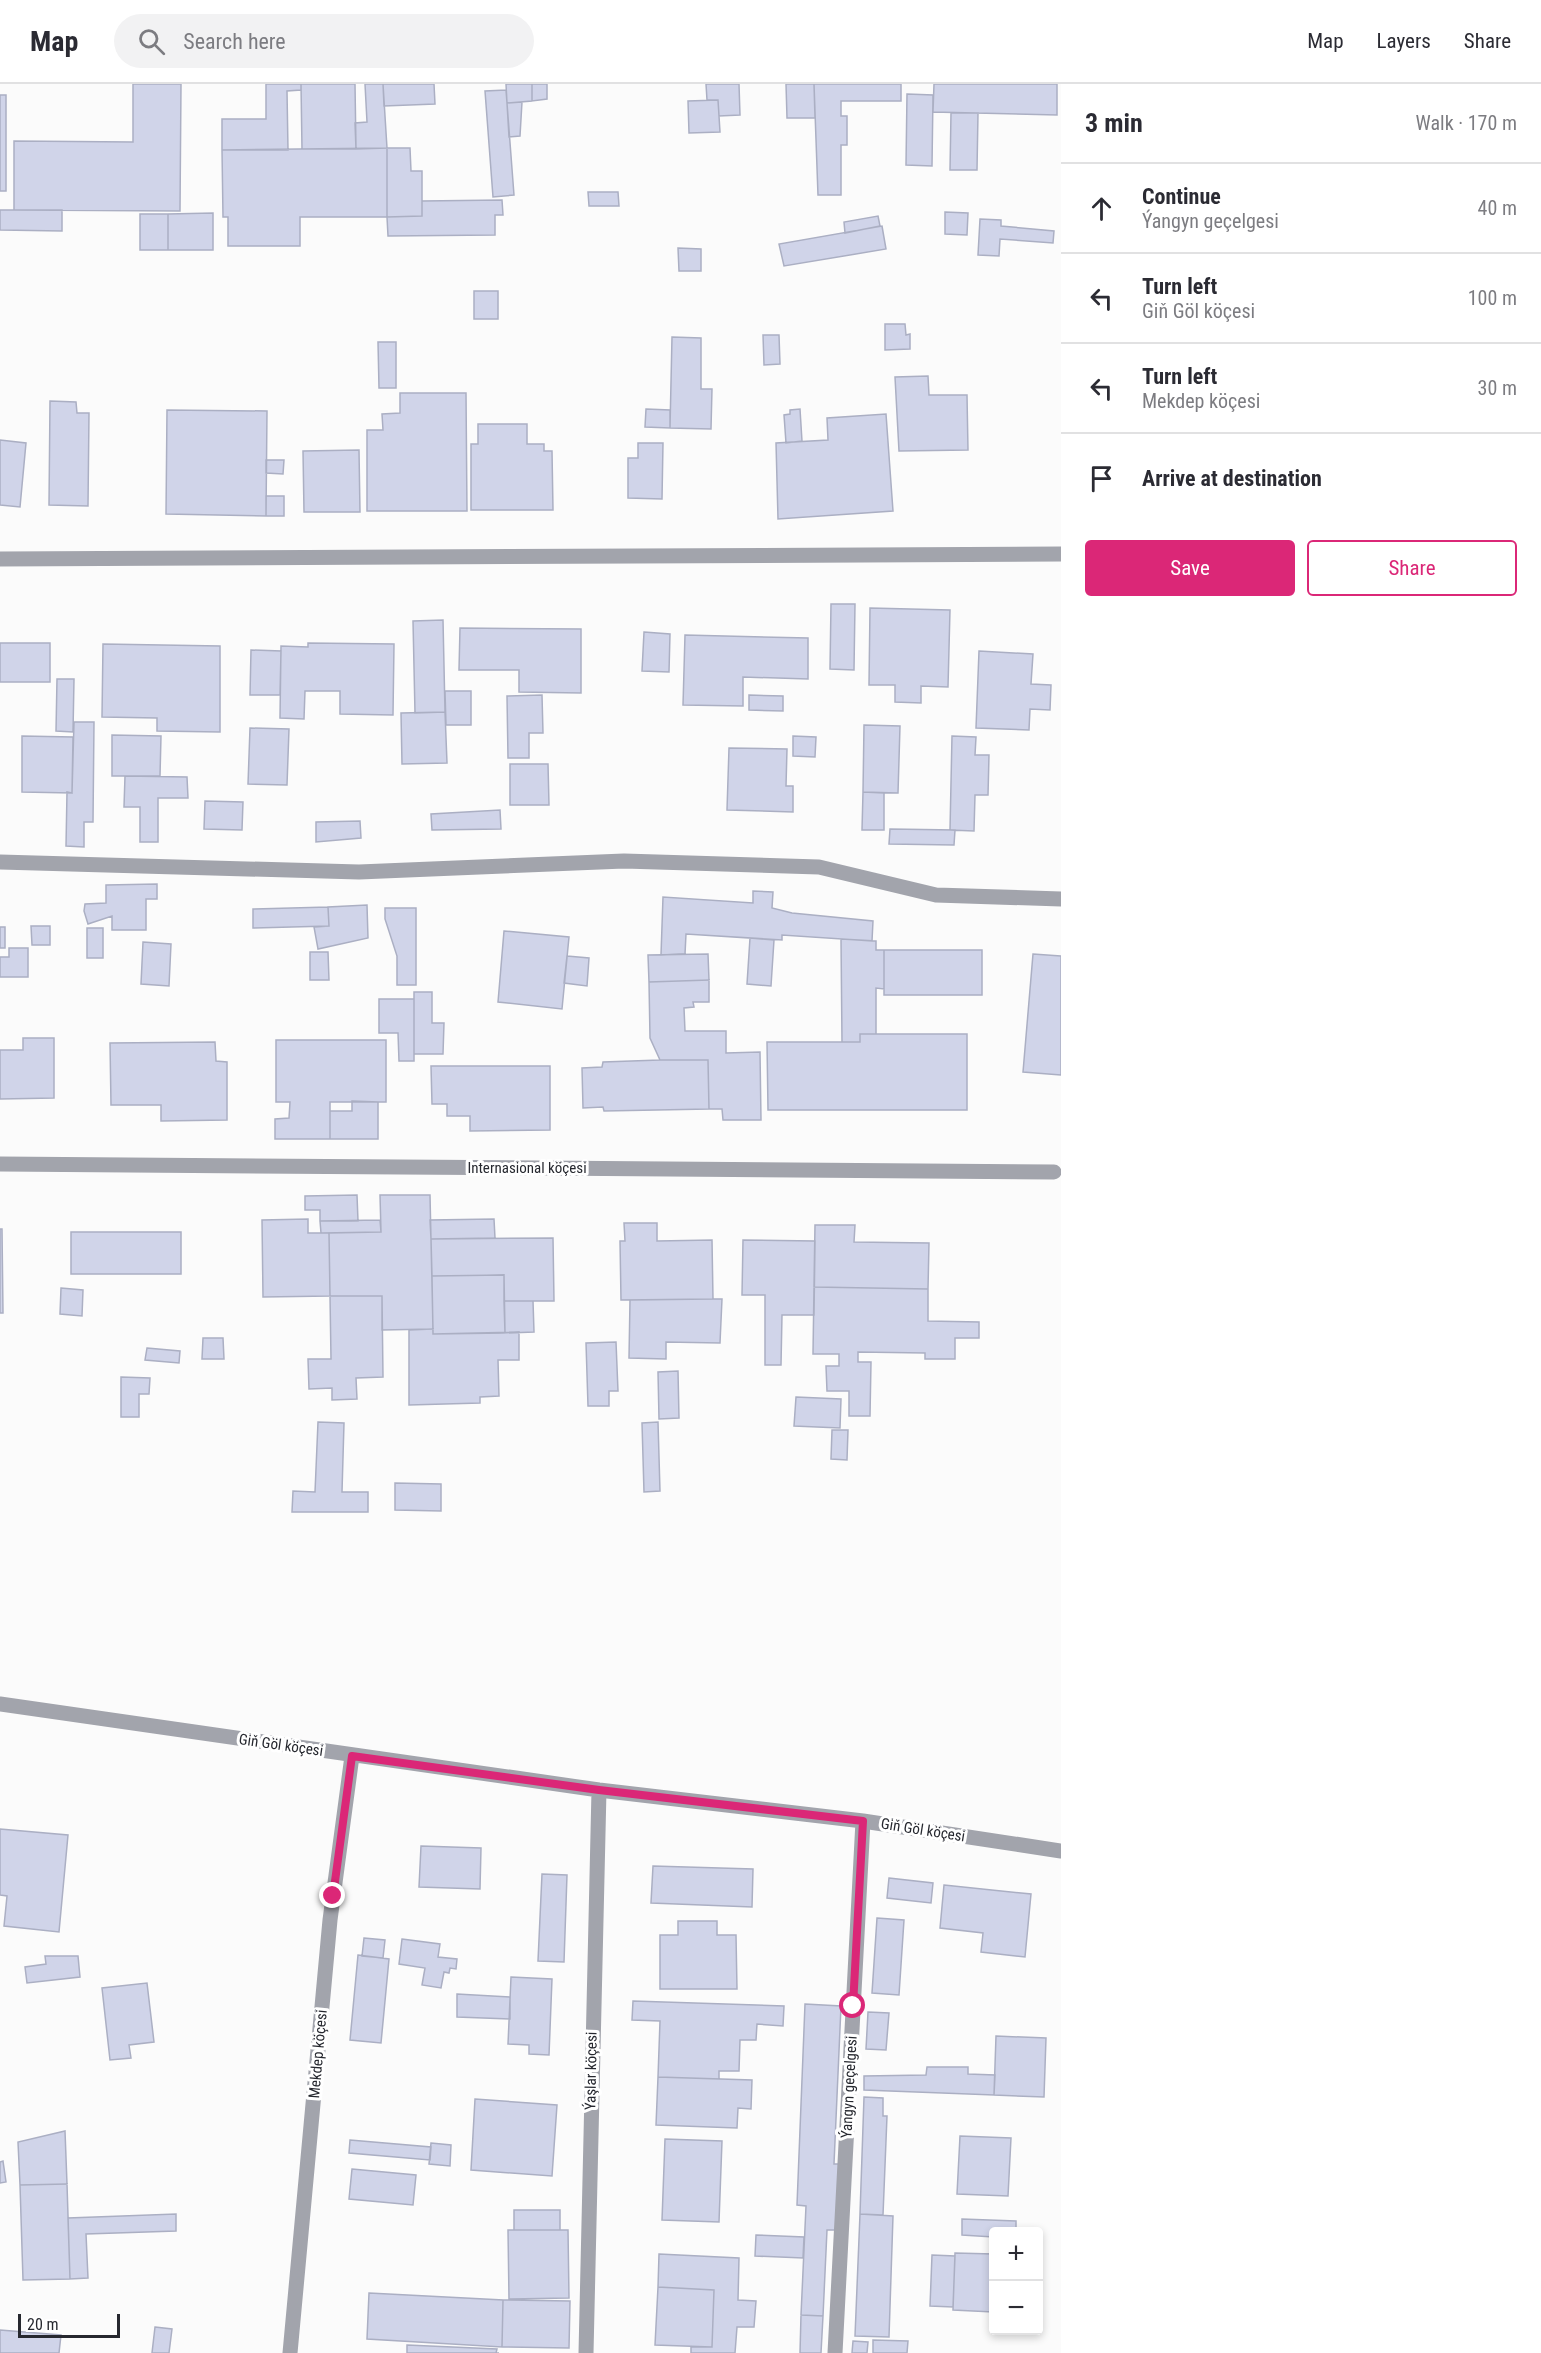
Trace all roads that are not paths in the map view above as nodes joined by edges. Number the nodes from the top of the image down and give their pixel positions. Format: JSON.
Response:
{"nodes":[{"id":1,"x":1061,"y":554,"type":"edge"},
{"id":2,"x":0,"y":559,"type":"edge"},
{"id":3,"x":0,"y":862,"type":"edge"},
{"id":4,"x":1061,"y":899,"type":"edge"},
{"id":5,"x":0,"y":1164,"type":"edge"},
{"id":6,"x":1054,"y":1172,"type":"dead end"},
{"id":7,"x":0,"y":1704,"type":"edge"},
{"id":8,"x":352,"y":1756,"type":"junction"},
{"id":9,"x":599,"y":1790,"type":"junction"},
{"id":10,"x":863,"y":1821,"type":"junction"},
{"id":11,"x":1061,"y":1851,"type":"edge"},
{"id":12,"x":290,"y":2353,"type":"edge"},
{"id":13,"x":586,"y":2353,"type":"edge"},
{"id":14,"x":835,"y":2353,"type":"edge"}],
"edges":[{"from":1,"to":2,"type":"street"},
{"from":3,"to":4,"type":"street"},
{"from":5,"to":6,"type":"street","name":"Internasional köçesi"},
{"from":7,"to":8,"type":"street","name":"Giň Göl köçesi"},
{"from":8,"to":9,"type":"street","name":"Giň Göl köçesi"},
{"from":8,"to":12,"type":"street","name":"Mekdep köçesi"},
{"from":9,"to":10,"type":"street","name":"Giň Göl köçesi"},
{"from":9,"to":13,"type":"street","name":"Ýaşlar köçesi"},
{"from":10,"to":11,"type":"street","name":"Giň Göl köçesi"},
{"from":10,"to":14,"type":"street","name":"Ýangyn geçelgesi"}]}
